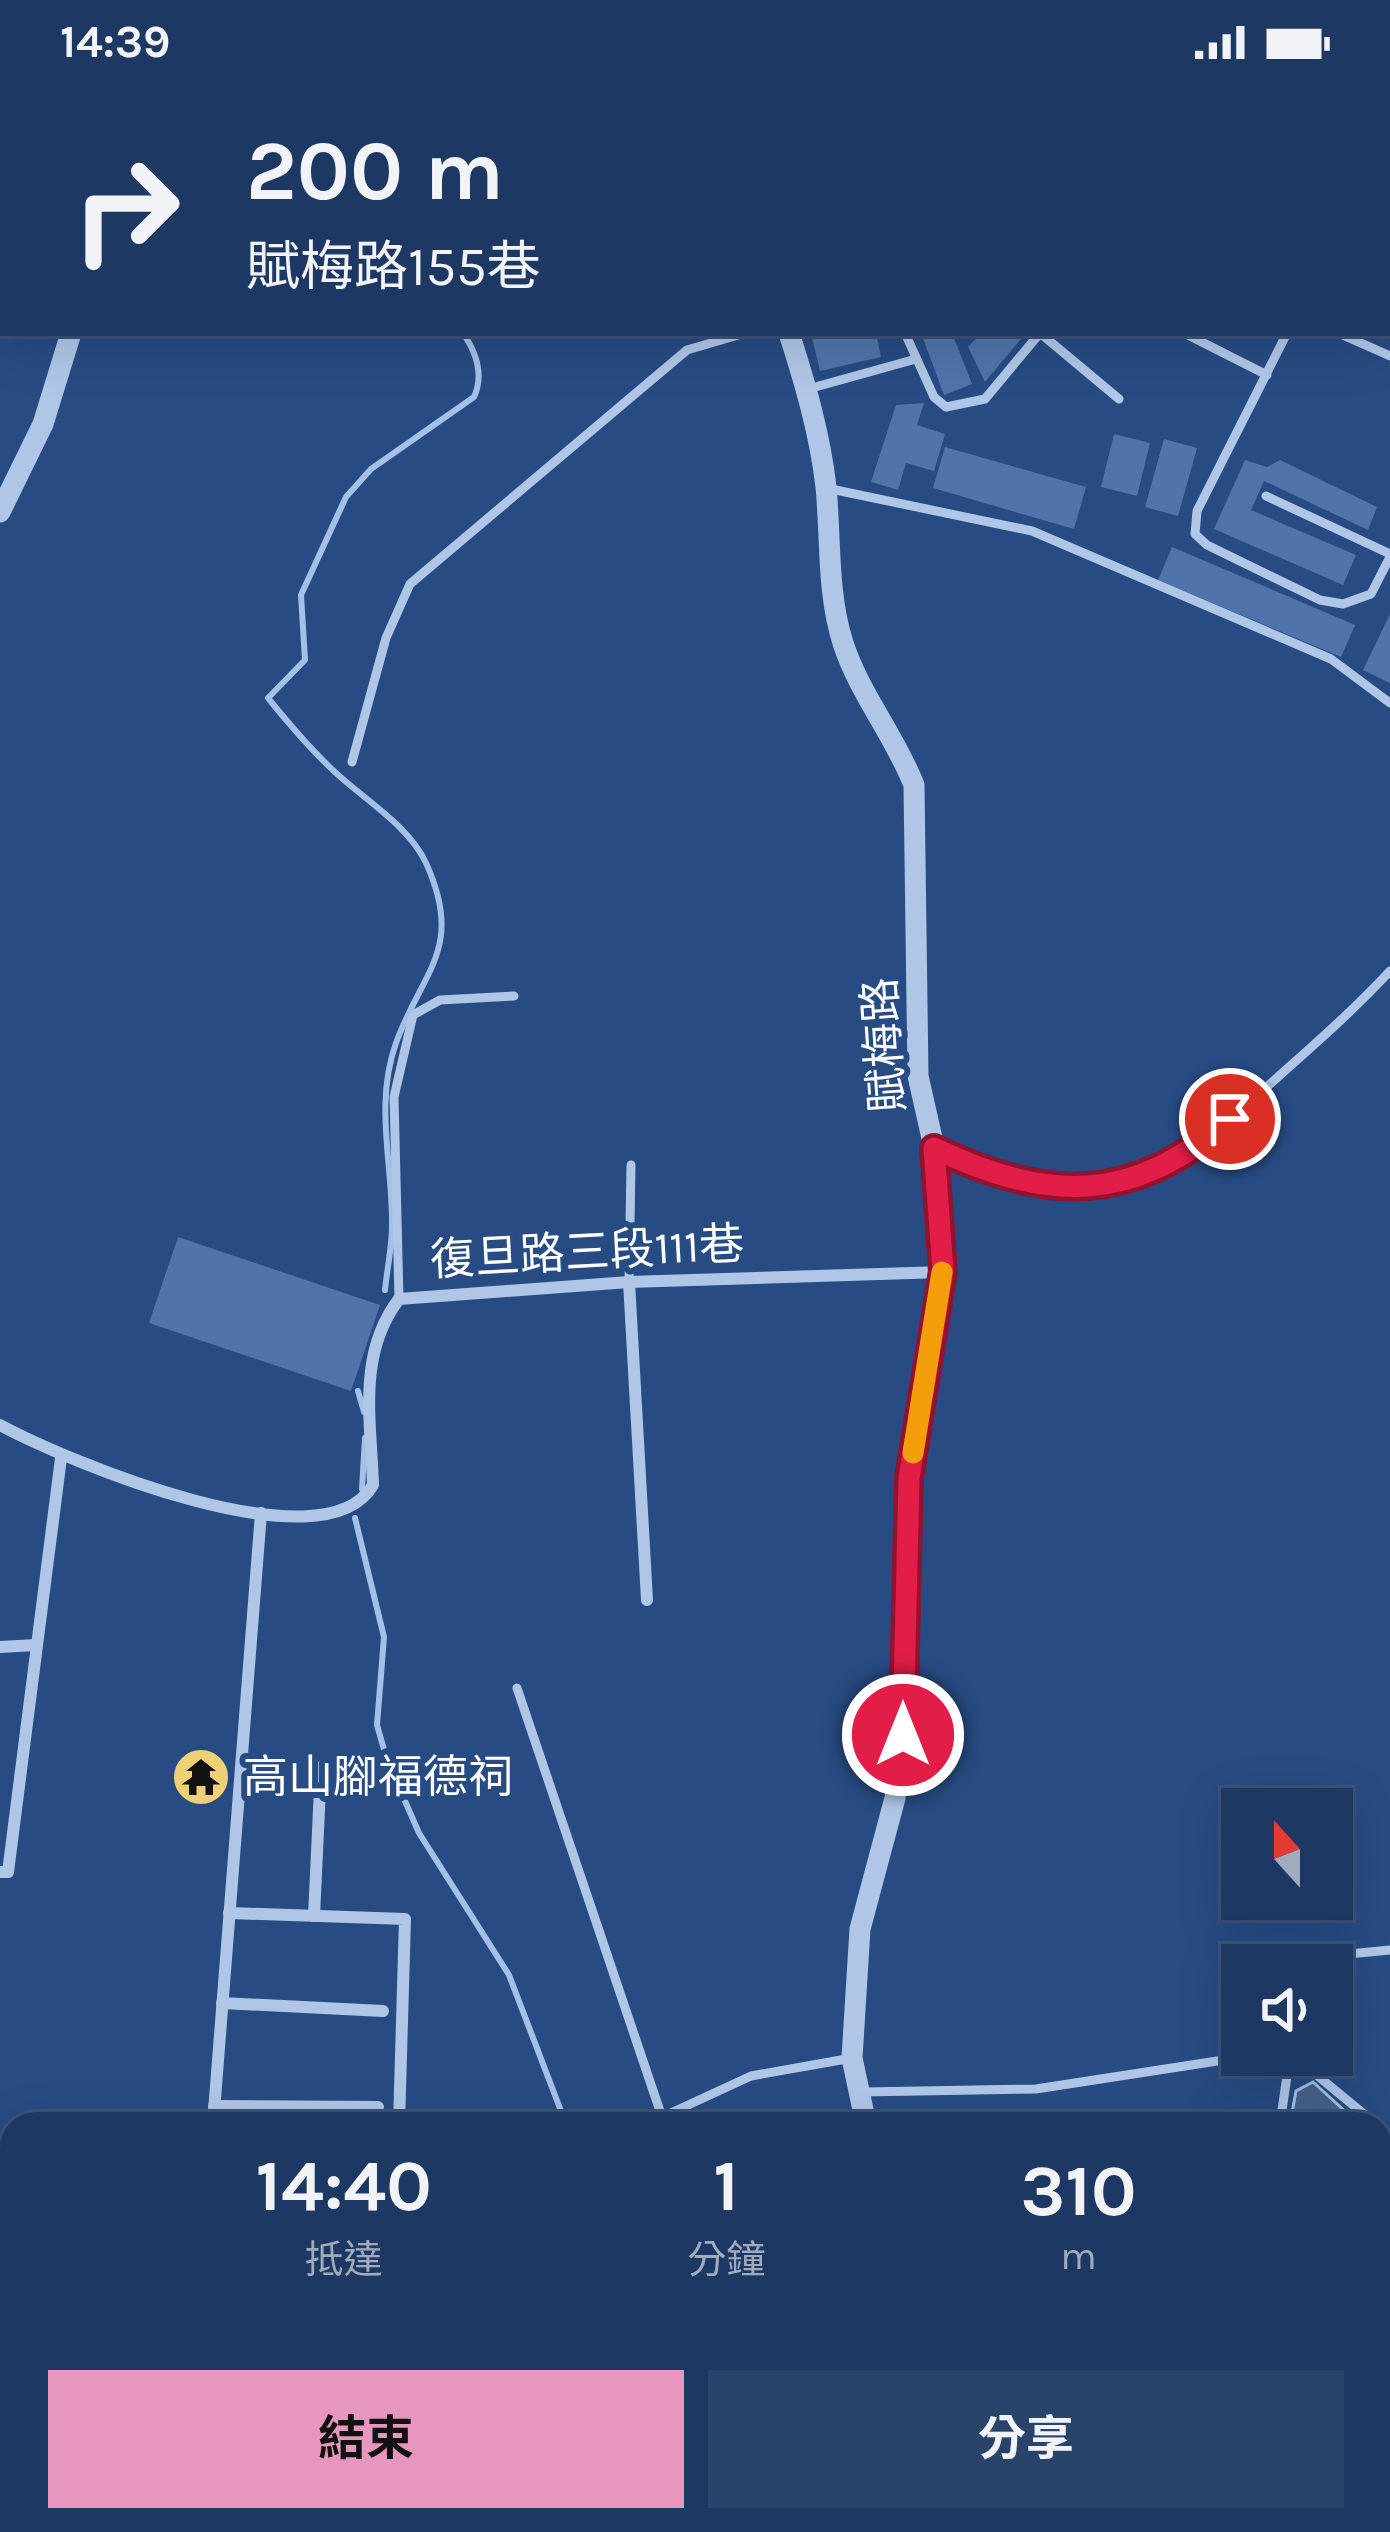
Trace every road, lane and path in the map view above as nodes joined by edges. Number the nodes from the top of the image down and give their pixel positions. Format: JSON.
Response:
{"nodes":[{"id":1,"x":70,"y":336,"type":"edge"},
{"id":2,"x":735,"y":336,"type":"edge"},
{"id":3,"x":790,"y":336,"type":"edge"},
{"id":4,"x":906,"y":336,"type":"edge"},
{"id":5,"x":1038,"y":336,"type":"edge"},
{"id":6,"x":1044,"y":336,"type":"edge"},
{"id":7,"x":1190,"y":336,"type":"edge"},
{"id":8,"x":1286,"y":336,"type":"edge"},
{"id":9,"x":1345,"y":336,"type":"edge"},
{"id":10,"x":1390,"y":356,"type":"edge"},
{"id":11,"x":916,"y":359,"type":"junction"},
{"id":12,"x":1267,"y":375,"type":"junction"},
{"id":13,"x":808,"y":389,"type":"junction"},
{"id":14,"x":1119,"y":399,"type":"dead end"},
{"id":15,"x":826,"y":488,"type":"junction"},
{"id":16,"x":1266,"y":496,"type":"dead end"},
{"id":17,"x":0,"y":512,"type":"edge"},
{"id":18,"x":1390,"y":555,"type":"edge"},
{"id":19,"x":1390,"y":703,"type":"edge"},
{"id":20,"x":352,"y":762,"type":"dead end"},
{"id":21,"x":1390,"y":971,"type":"edge"},
{"id":22,"x":514,"y":996,"type":"dead end"},
{"id":23,"x":934,"y":1148,"type":"junction"},
{"id":24,"x":631,"y":1165,"type":"dead end"},
{"id":25,"x":943,"y":1271,"type":"junction"},
{"id":26,"x":628,"y":1282,"type":"junction"},
{"id":27,"x":399,"y":1299,"type":"junction"},
{"id":28,"x":0,"y":1425,"type":"edge"},
{"id":29,"x":61,"y":1458,"type":"junction"},
{"id":30,"x":261,"y":1513,"type":"junction"},
{"id":31,"x":647,"y":1600,"type":"dead end"},
{"id":32,"x":36,"y":1645,"type":"junction"},
{"id":33,"x":0,"y":1647,"type":"edge"},
{"id":34,"x":517,"y":1688,"type":"dead end"},
{"id":35,"x":321,"y":1767,"type":"dead end"},
{"id":36,"x":0,"y":1872,"type":"edge"},
{"id":37,"x":229,"y":1913,"type":"junction"},
{"id":38,"x":314,"y":1916,"type":"junction"},
{"id":39,"x":1390,"y":1950,"type":"edge"},
{"id":40,"x":1353,"y":1954,"type":"edge"},
{"id":41,"x":222,"y":2003,"type":"junction"},
{"id":42,"x":383,"y":2011,"type":"dead end"},
{"id":43,"x":852,"y":2058,"type":"junction"},
{"id":44,"x":1221,"y":2059,"type":"edge"},
{"id":45,"x":1287,"y":2076,"type":"edge"},
{"id":46,"x":1318,"y":2076,"type":"edge"},
{"id":47,"x":862,"y":2092,"type":"junction"},
{"id":48,"x":214,"y":2106,"type":"junction"},
{"id":49,"x":378,"y":2108,"type":"dead end"},
{"id":50,"x":680,"y":2110,"type":"joint"},
{"id":51,"x":214,"y":2112,"type":"edge"},
{"id":52,"x":400,"y":2112,"type":"edge"},
{"id":53,"x":660,"y":2112,"type":"edge"},
{"id":54,"x":675,"y":2112,"type":"edge"},
{"id":55,"x":864,"y":2112,"type":"edge"},
{"id":56,"x":1282,"y":2112,"type":"edge"},
{"id":57,"x":1361,"y":2112,"type":"edge"}],
"edges":[{"from":1,"to":17,"type":"street"},
{"from":2,"to":20,"type":"lane"},
{"from":3,"to":13,"type":"street","name":"賦梅路"},
{"from":4,"to":11,"type":"lane"},
{"from":5,"to":11,"type":"lane"},
{"from":6,"to":14,"type":"lane"},
{"from":7,"to":12,"type":"lane"},
{"from":8,"to":12,"type":"lane"},
{"from":9,"to":10,"type":"lane"},
{"from":11,"to":13,"type":"lane"},
{"from":12,"to":18,"type":"lane"},
{"from":13,"to":15,"type":"street","name":"賦梅路"},
{"from":15,"to":19,"type":"lane"},
{"from":15,"to":23,"type":"street","name":"賦梅路"},
{"from":16,"to":18,"type":"lane"},
{"from":21,"to":23,"type":"lane"},
{"from":22,"to":27,"type":"lane"},
{"from":23,"to":25,"type":"street","name":"賦梅路"},
{"from":24,"to":26,"type":"lane"},
{"from":25,"to":26,"type":"street","name":"復旦路三段111巷"},
{"from":25,"to":43,"type":"street","name":"賦梅路"},
{"from":26,"to":27,"type":"street","name":"復旦路三段111巷"},
{"from":26,"to":31,"type":"street"},
{"from":27,"to":30,"type":"street","name":"復旦路三段111巷"},
{"from":28,"to":29,"type":"street","name":"復旦路三段111巷"},
{"from":29,"to":30,"type":"street","name":"復旦路三段111巷"},
{"from":29,"to":32,"type":"street"},
{"from":30,"to":37,"type":"street"},
{"from":32,"to":33,"type":"street"},
{"from":32,"to":36,"type":"street"},
{"from":34,"to":53,"type":"lane"},
{"from":35,"to":38,"type":"street"},
{"from":37,"to":38,"type":"street"},
{"from":37,"to":41,"type":"street"},
{"from":38,"to":52,"type":"street"},
{"from":39,"to":40,"type":"lane"},
{"from":41,"to":42,"type":"street"},
{"from":41,"to":48,"type":"street"},
{"from":43,"to":47,"type":"street","name":"賦梅路"},
{"from":43,"to":50,"type":"lane"},
{"from":44,"to":47,"type":"lane"},
{"from":45,"to":56,"type":"lane"},
{"from":46,"to":57,"type":"lane"},
{"from":47,"to":55,"type":"street","name":"賦梅路"},
{"from":48,"to":49,"type":"street"},
{"from":48,"to":51,"type":"street"},
{"from":50,"to":54,"type":"lane"}]}
